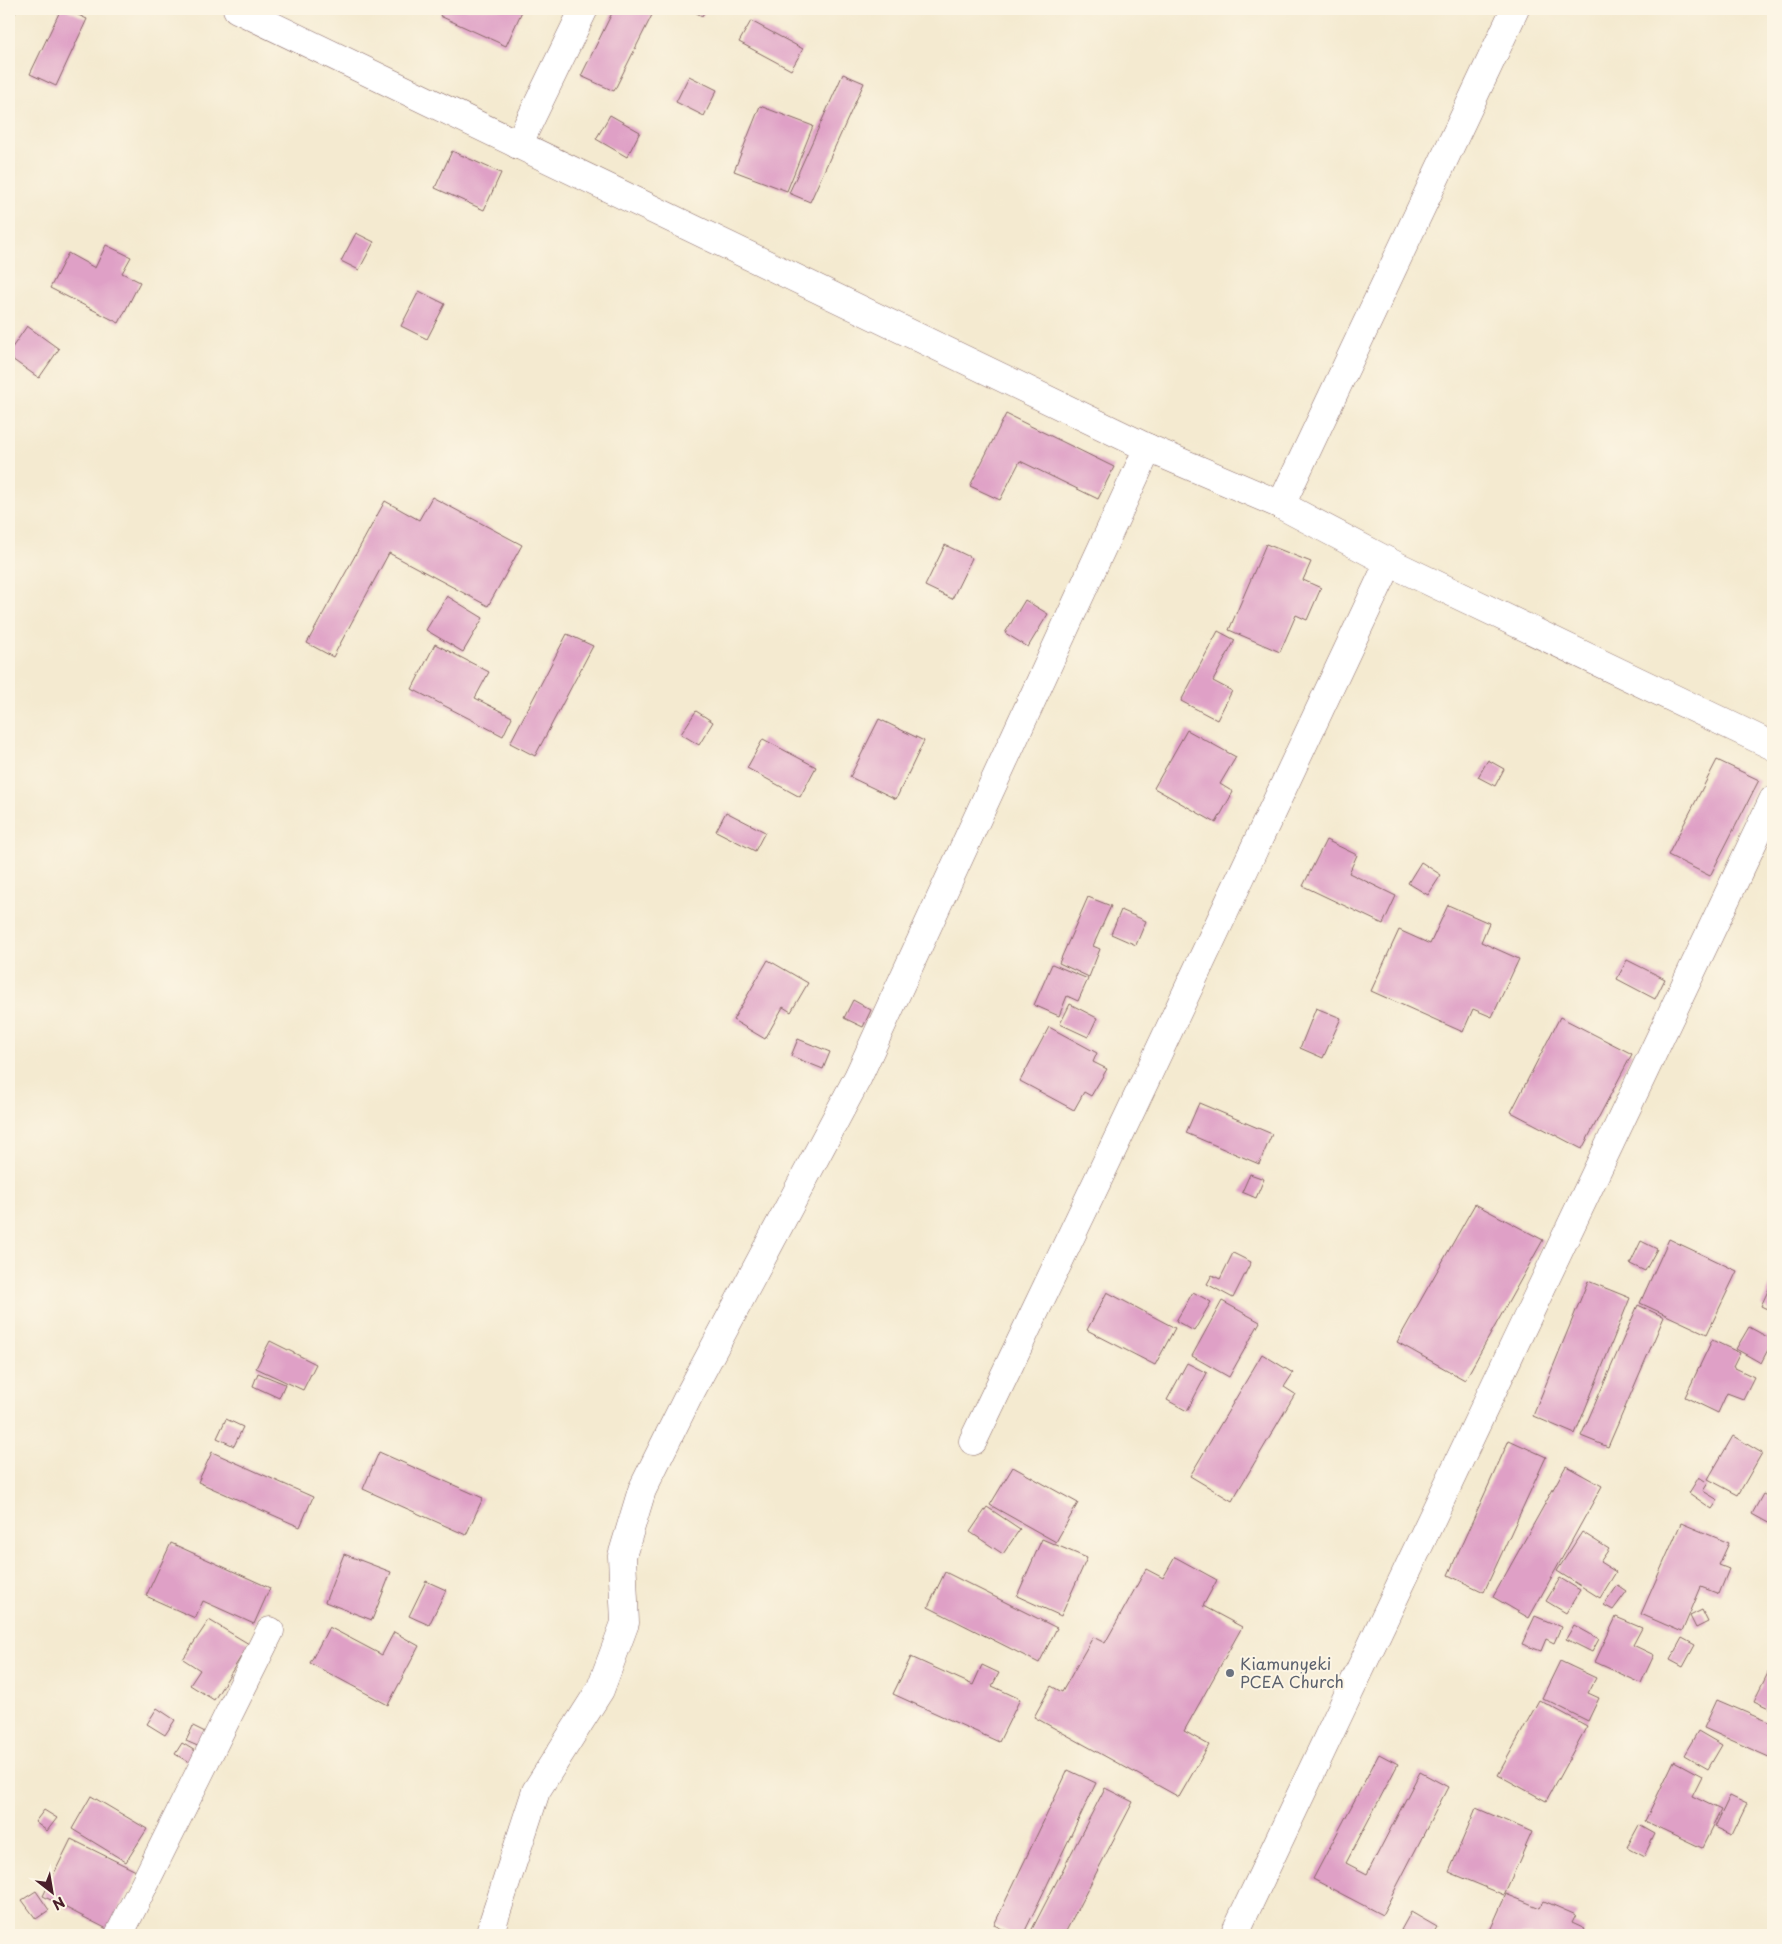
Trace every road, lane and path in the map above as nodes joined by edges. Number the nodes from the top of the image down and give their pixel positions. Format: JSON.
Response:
{"nodes":[{"id":1,"x":237,"y":9,"type":"edge"},
{"id":2,"x":584,"y":9,"type":"edge"},
{"id":3,"x":1515,"y":9,"type":"edge"},
{"id":4,"x":518,"y":144,"type":"junction"},
{"id":5,"x":1148,"y":448,"type":"junction"},
{"id":6,"x":1280,"y":505,"type":"junction"},
{"id":7,"x":1389,"y":562,"type":"junction"},
{"id":8,"x":1773,"y":746,"type":"edge"},
{"id":9,"x":1773,"y":800,"type":"edge"},
{"id":10,"x":973,"y":1441,"type":"dead end"},
{"id":11,"x":270,"y":1631,"type":"dead end"},
{"id":12,"x":119,"y":1935,"type":"edge"},
{"id":13,"x":489,"y":1935,"type":"edge"},
{"id":14,"x":1234,"y":1935,"type":"edge"}],
"edges":[{"from":1,"to":4,"type":"street"},
{"from":2,"to":4,"type":"street"},
{"from":3,"to":6,"type":"street"},
{"from":4,"to":5,"type":"street"},
{"from":5,"to":6,"type":"street"},
{"from":5,"to":13,"type":"street"},
{"from":6,"to":7,"type":"street"},
{"from":7,"to":8,"type":"street"},
{"from":7,"to":10,"type":"street"},
{"from":9,"to":14,"type":"street"},
{"from":11,"to":12,"type":"street"}]}
